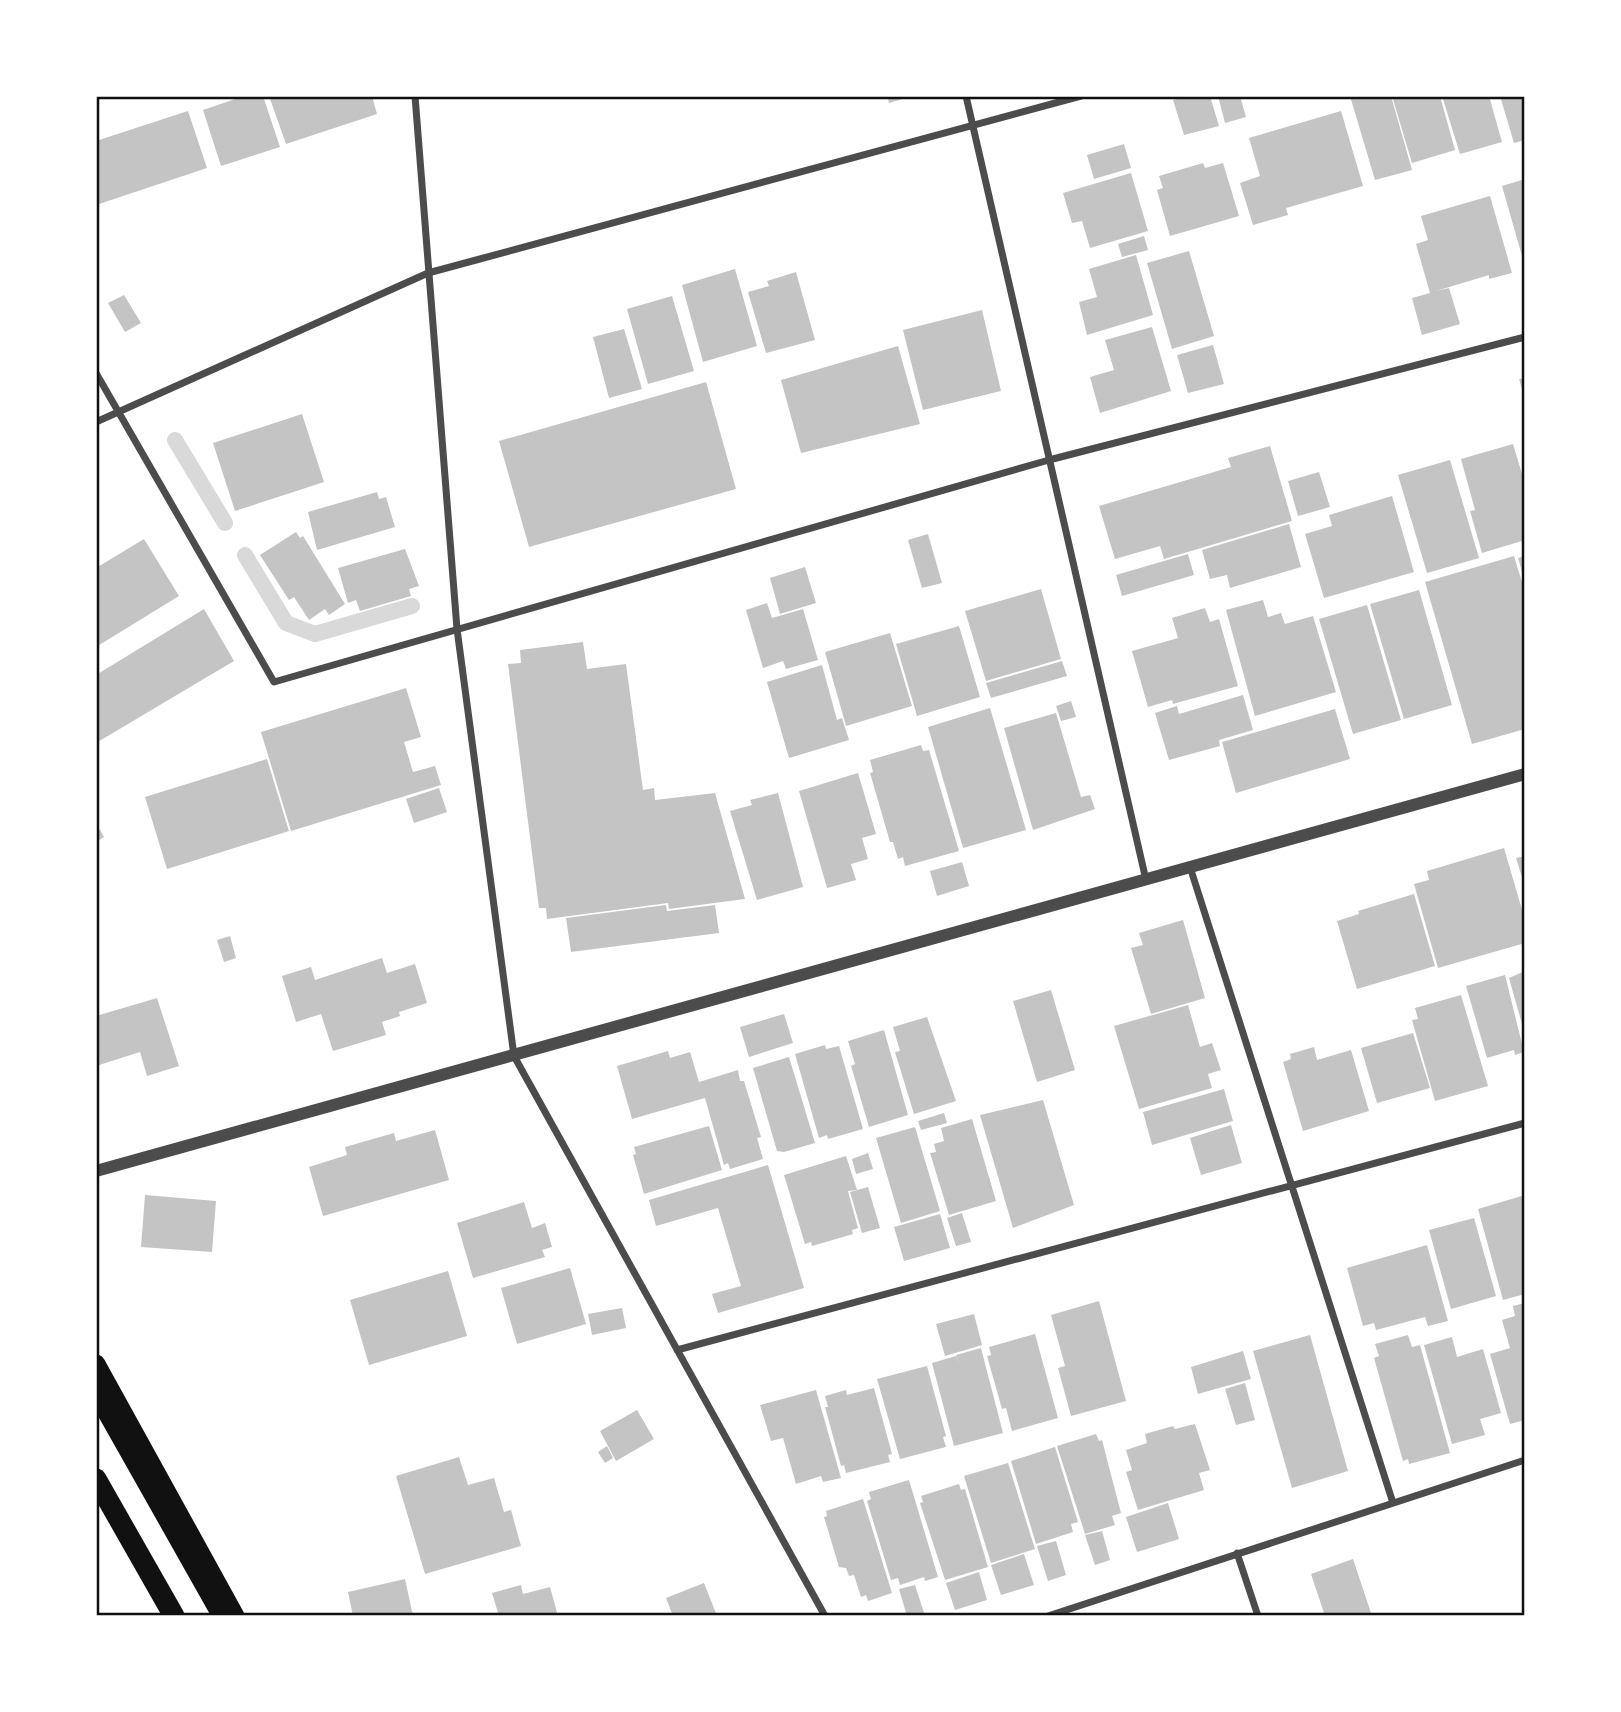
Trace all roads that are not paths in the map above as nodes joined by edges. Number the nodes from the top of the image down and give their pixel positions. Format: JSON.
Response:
{"nodes":[{"id":1,"x":415,"y":96,"type":"edge"},
{"id":2,"x":966,"y":96,"type":"edge"},
{"id":3,"x":1081,"y":96,"type":"edge"},
{"id":4,"x":972,"y":126,"type":"junction"},
{"id":5,"x":428,"y":273,"type":"junction"},
{"id":6,"x":1525,"y":337,"type":"edge"},
{"id":7,"x":96,"y":373,"type":"edge"},
{"id":8,"x":118,"y":410,"type":"junction"},
{"id":9,"x":96,"y":422,"type":"edge"},
{"id":10,"x":1049,"y":460,"type":"junction"},
{"id":11,"x":457,"y":629,"type":"junction"},
{"id":12,"x":1525,"y":774,"type":"edge"},
{"id":13,"x":1190,"y":867,"type":"junction"},
{"id":14,"x":1146,"y":880,"type":"junction"},
{"id":15,"x":513,"y":1056,"type":"junction"},
{"id":16,"x":1525,"y":1123,"type":"edge"},
{"id":17,"x":96,"y":1171,"type":"edge"},
{"id":18,"x":1293,"y":1184,"type":"junction"},
{"id":19,"x":677,"y":1350,"type":"junction"},
{"id":20,"x":96,"y":1364,"type":"edge"},
{"id":21,"x":96,"y":1391,"type":"edge"},
{"id":22,"x":1525,"y":1460,"type":"edge"},
{"id":23,"x":96,"y":1479,"type":"edge"},
{"id":24,"x":1393,"y":1503,"type":"junction"},
{"id":25,"x":1237,"y":1553,"type":"junction"},
{"id":26,"x":174,"y":1616,"type":"edge"},
{"id":27,"x":223,"y":1616,"type":"edge"},
{"id":28,"x":235,"y":1616,"type":"edge"},
{"id":29,"x":825,"y":1616,"type":"edge"},
{"id":30,"x":1048,"y":1616,"type":"edge"},
{"id":31,"x":1258,"y":1616,"type":"edge"}],
"edges":[{"from":1,"to":5,"type":"street"},
{"from":2,"to":4,"type":"street"},
{"from":3,"to":4,"type":"street"},
{"from":4,"to":5,"type":"street"},
{"from":4,"to":10,"type":"street"},
{"from":5,"to":8,"type":"street"},
{"from":5,"to":11,"type":"street"},
{"from":6,"to":10,"type":"street"},
{"from":7,"to":8,"type":"street"},
{"from":8,"to":9,"type":"street"},
{"from":8,"to":11,"type":"street"},
{"from":10,"to":11,"type":"street"},
{"from":10,"to":14,"type":"street"},
{"from":11,"to":15,"type":"street"},
{"from":12,"to":13,"type":"street"},
{"from":13,"to":14,"type":"street"},
{"from":13,"to":18,"type":"street"},
{"from":14,"to":15,"type":"street"},
{"from":15,"to":17,"type":"street"},
{"from":15,"to":19,"type":"street"},
{"from":16,"to":18,"type":"street"},
{"from":18,"to":19,"type":"street"},
{"from":18,"to":24,"type":"street"},
{"from":19,"to":29,"type":"street"},
{"from":20,"to":28,"type":"highway"},
{"from":21,"to":27,"type":"highway"},
{"from":22,"to":24,"type":"street"},
{"from":23,"to":26,"type":"highway"},
{"from":24,"to":25,"type":"street"},
{"from":25,"to":30,"type":"street"},
{"from":25,"to":31,"type":"street"}]}
